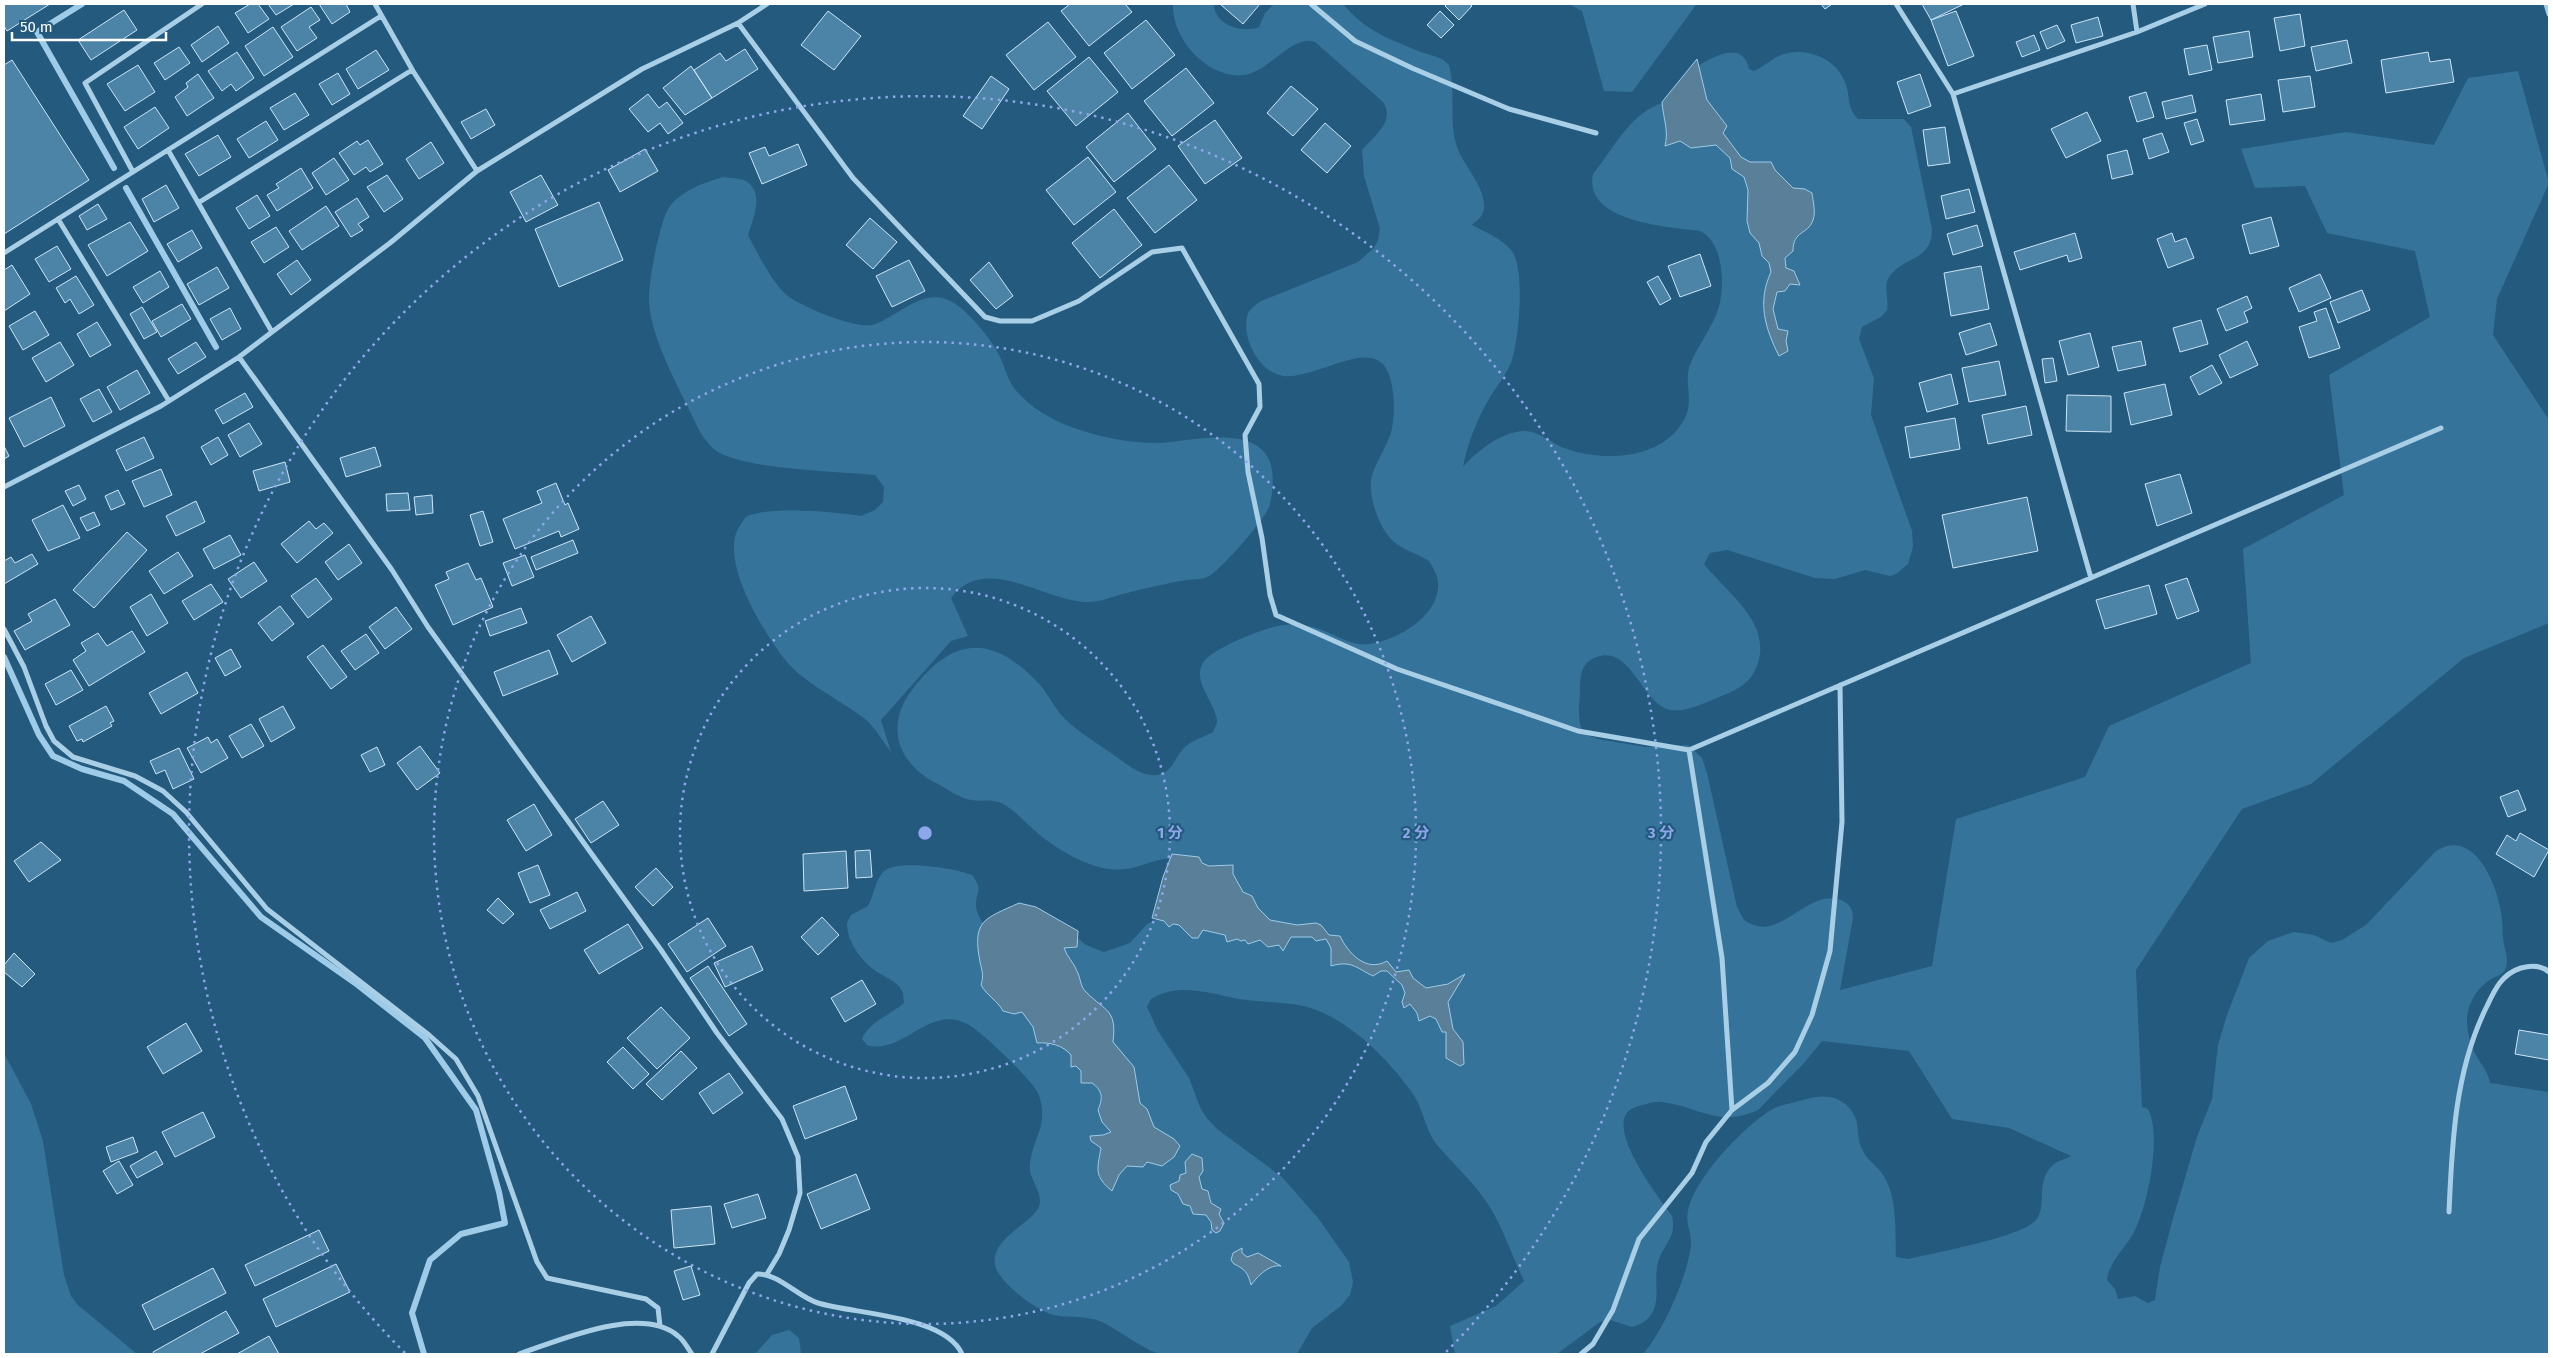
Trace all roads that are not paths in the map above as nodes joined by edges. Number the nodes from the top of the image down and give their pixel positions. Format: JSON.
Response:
{"nodes":[{"id":1,"x":202,"y":4,"type":"edge"},
{"id":2,"x":375,"y":4,"type":"edge"},
{"id":3,"x":767,"y":4,"type":"edge"},
{"id":4,"x":1311,"y":4,"type":"edge"},
{"id":5,"x":1896,"y":4,"type":"edge"},
{"id":6,"x":2132,"y":4,"type":"edge"},
{"id":7,"x":2205,"y":4,"type":"edge"},
{"id":8,"x":2546,"y":4,"type":"edge"},
{"id":9,"x":2549,"y":14,"type":"edge"},
{"id":10,"x":382,"y":16,"type":"junction"},
{"id":11,"x":738,"y":23,"type":"junction"},
{"id":12,"x":2137,"y":32,"type":"junction"},
{"id":13,"x":412,"y":70,"type":"junction"},
{"id":14,"x":1953,"y":94,"type":"junction"},
{"id":15,"x":1596,"y":133,"type":"dead end"},
{"id":16,"x":168,"y":150,"type":"junction"},
{"id":17,"x":477,"y":171,"type":"junction"},
{"id":18,"x":132,"y":172,"type":"junction"},
{"id":19,"x":198,"y":203,"type":"junction"},
{"id":20,"x":58,"y":219,"type":"junction"},
{"id":21,"x":4,"y":253,"type":"edge"},
{"id":22,"x":272,"y":332,"type":"junction"},
{"id":23,"x":239,"y":357,"type":"junction"},
{"id":24,"x":169,"y":400,"type":"junction"},
{"id":25,"x":2442,"y":428,"type":"dead end"},
{"id":26,"x":4,"y":487,"type":"edge"},
{"id":27,"x":2090,"y":578,"type":"junction"},
{"id":28,"x":4,"y":629,"type":"edge"},
{"id":29,"x":1840,"y":685,"type":"junction"},
{"id":30,"x":1689,"y":750,"type":"junction"},
{"id":31,"x":2549,"y":972,"type":"edge"},
{"id":32,"x":1732,"y":1110,"type":"junction"},
{"id":33,"x":2449,"y":1212,"type":"dead end"},
{"id":34,"x":767,"y":1274,"type":"junction"},
{"id":35,"x":660,"y":1326,"type":"junction"},
{"id":36,"x":519,"y":1354,"type":"edge"},
{"id":37,"x":692,"y":1354,"type":"edge"},
{"id":38,"x":712,"y":1354,"type":"edge"},
{"id":39,"x":962,"y":1354,"type":"edge"},
{"id":40,"x":1581,"y":1354,"type":"edge"}],
"edges":[{"from":1,"to":18,"type":"street"},
{"from":2,"to":10,"type":"street"},
{"from":3,"to":11,"type":"street"},
{"from":4,"to":15,"type":"street"},
{"from":5,"to":14,"type":"street"},
{"from":6,"to":12,"type":"street"},
{"from":7,"to":12,"type":"street"},
{"from":8,"to":9,"type":"street"},
{"from":10,"to":13,"type":"street"},
{"from":10,"to":16,"type":"street"},
{"from":11,"to":17,"type":"street"},
{"from":11,"to":30,"type":"street"},
{"from":12,"to":14,"type":"street"},
{"from":13,"to":17,"type":"street"},
{"from":13,"to":19,"type":"street"},
{"from":14,"to":27,"type":"street"},
{"from":16,"to":18,"type":"street"},
{"from":16,"to":19,"type":"street"},
{"from":17,"to":22,"type":"street"},
{"from":18,"to":20,"type":"street"},
{"from":19,"to":22,"type":"street"},
{"from":20,"to":21,"type":"street"},
{"from":20,"to":24,"type":"street"},
{"from":22,"to":23,"type":"street"},
{"from":23,"to":24,"type":"street"},
{"from":23,"to":34,"type":"street"},
{"from":24,"to":26,"type":"street"},
{"from":25,"to":27,"type":"street"},
{"from":27,"to":29,"type":"street"},
{"from":28,"to":35,"type":"street"},
{"from":29,"to":30,"type":"street"},
{"from":29,"to":32,"type":"street"},
{"from":30,"to":32,"type":"street"},
{"from":31,"to":33,"type":"street"},
{"from":32,"to":40,"type":"street"},
{"from":34,"to":38,"type":"street"},
{"from":34,"to":39,"type":"street"},
{"from":35,"to":36,"type":"street"},
{"from":35,"to":37,"type":"street"}]}
